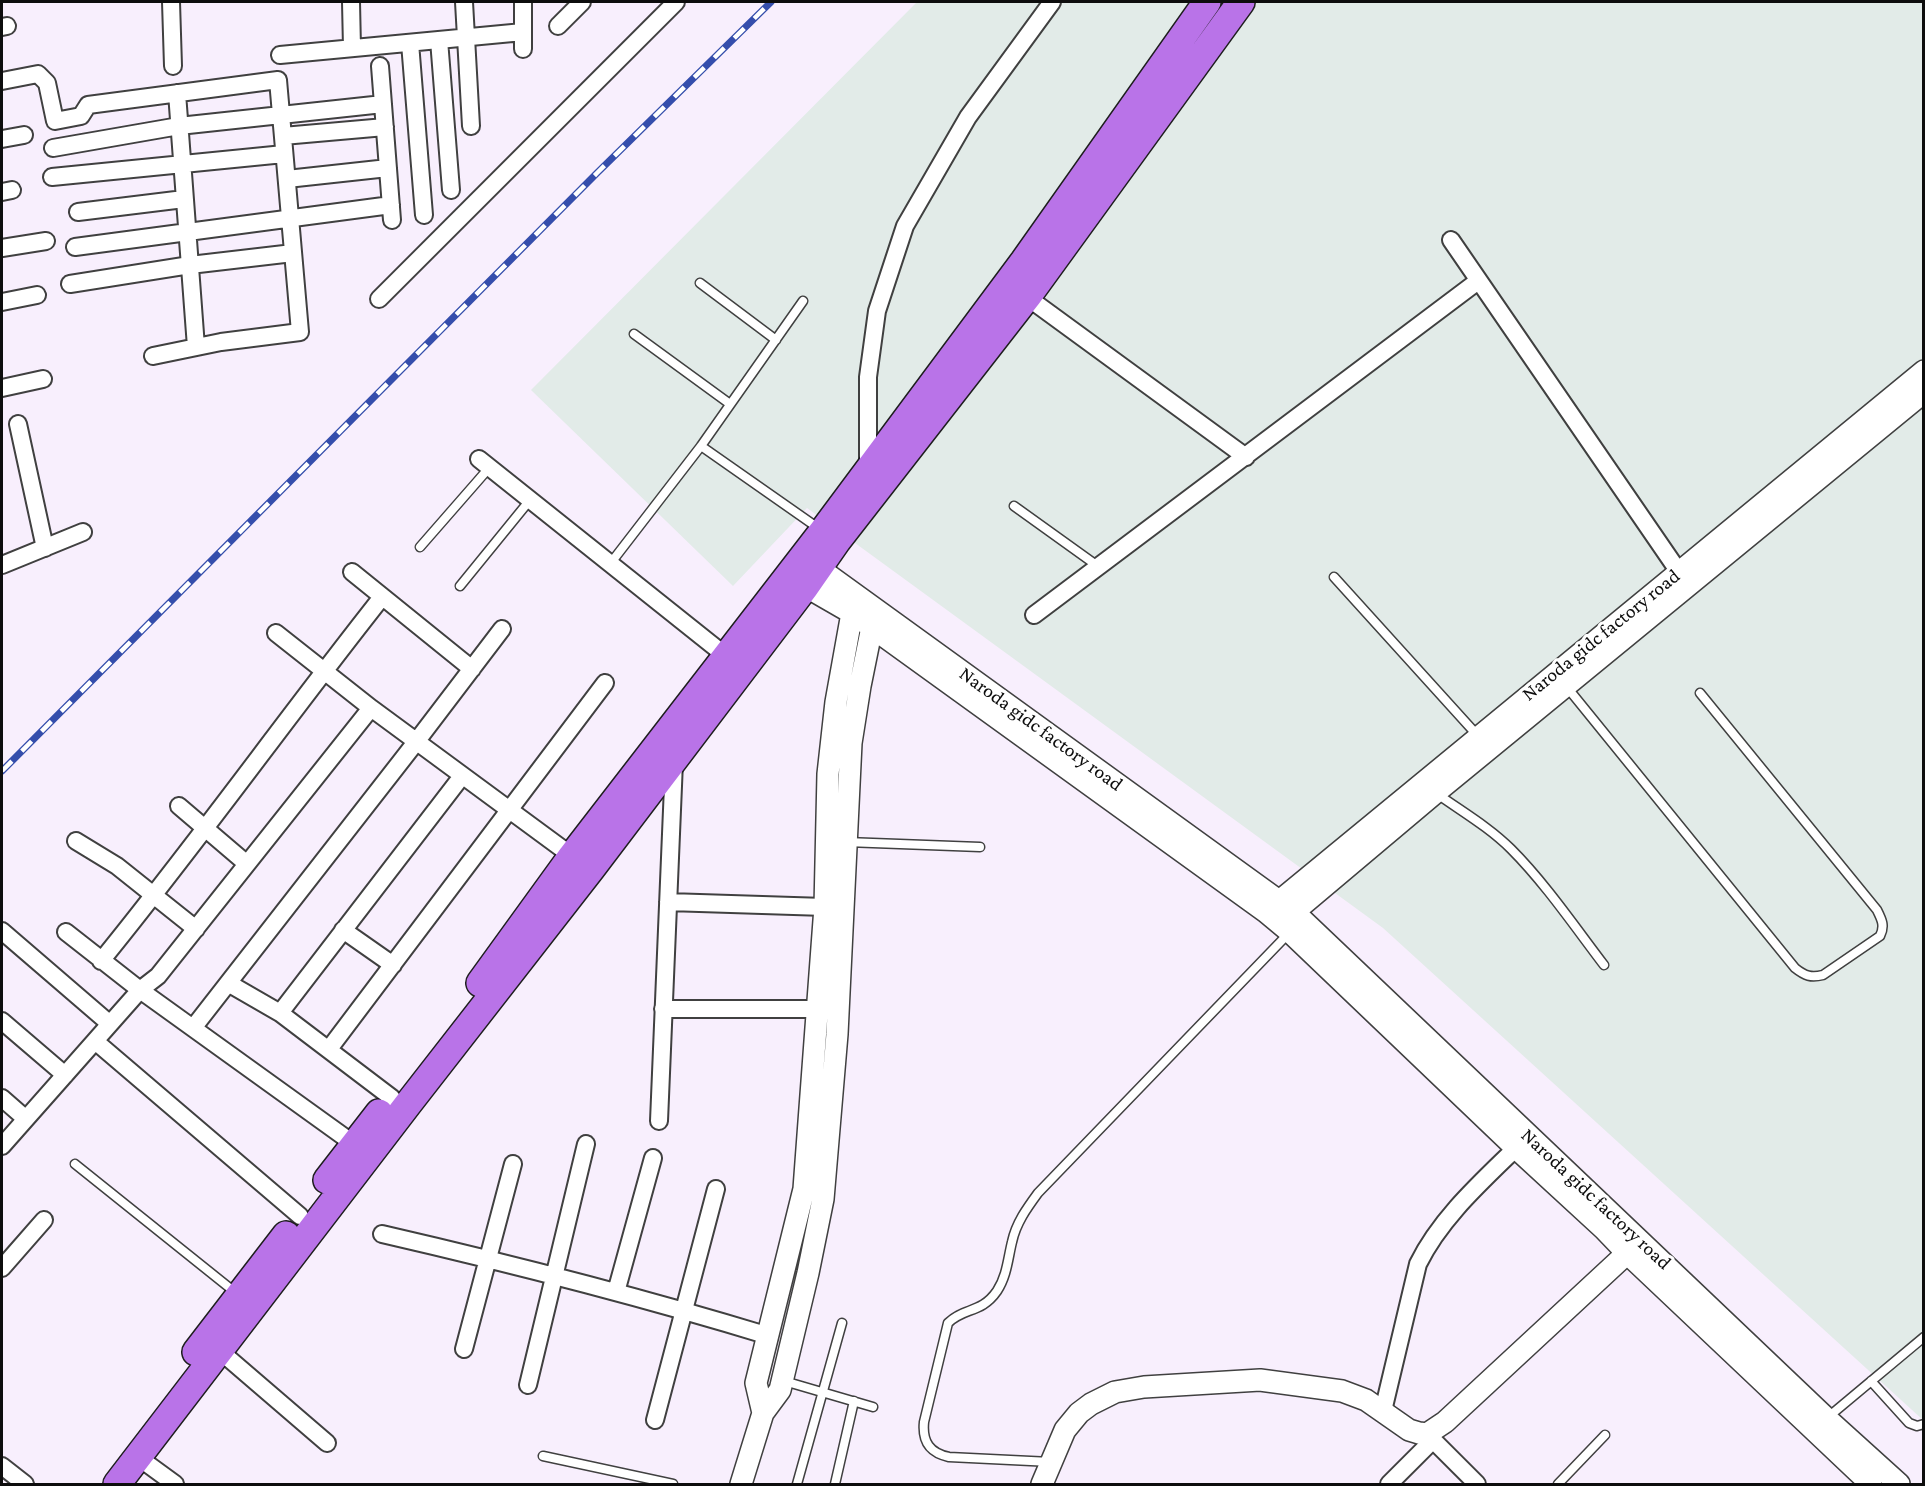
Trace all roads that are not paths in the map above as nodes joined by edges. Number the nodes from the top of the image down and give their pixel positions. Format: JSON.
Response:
{"nodes":[{"id":1,"x":171,"y":2,"type":"edge"},
{"id":2,"x":351,"y":2,"type":"edge"},
{"id":3,"x":464,"y":2,"type":"edge"},
{"id":4,"x":523,"y":2,"type":"edge"},
{"id":5,"x":582,"y":2,"type":"edge"},
{"id":6,"x":676,"y":2,"type":"edge"},
{"id":7,"x":1052,"y":2,"type":"edge"},
{"id":8,"x":1207,"y":2,"type":"edge"},
{"id":9,"x":1241,"y":2,"type":"edge"},
{"id":10,"x":558,"y":26,"type":"dead end"},
{"id":11,"x":466,"y":37,"type":"junction"},
{"id":12,"x":439,"y":40,"type":"junction"},
{"id":13,"x":410,"y":43,"type":"junction"},
{"id":14,"x":352,"y":48,"type":"junction"},
{"id":15,"x":280,"y":55,"type":"dead end"},
{"id":16,"x":173,"y":66,"type":"dead end"},
{"id":17,"x":380,"y":66,"type":"dead end"},
{"id":18,"x":2,"y":81,"type":"edge"},
{"id":19,"x":177,"y":93,"type":"junction"},
{"id":20,"x":382,"y":104,"type":"junction"},
{"id":21,"x":282,"y":114,"type":"junction"},
{"id":22,"x":179,"y":126,"type":"junction"},
{"id":23,"x":471,"y":126,"type":"dead end"},
{"id":24,"x":385,"y":128,"type":"junction"},
{"id":25,"x":24,"y":135,"type":"dead end"},
{"id":26,"x":283,"y":136,"type":"junction"},
{"id":27,"x":2,"y":139,"type":"edge"},
{"id":28,"x":53,"y":148,"type":"dead end"},
{"id":29,"x":284,"y":154,"type":"junction"},
{"id":30,"x":182,"y":164,"type":"junction"},
{"id":31,"x":388,"y":168,"type":"junction"},
{"id":32,"x":52,"y":177,"type":"dead end"},
{"id":33,"x":287,"y":179,"type":"junction"},
{"id":34,"x":451,"y":190,"type":"dead end"},
{"id":35,"x":184,"y":199,"type":"junction"},
{"id":36,"x":78,"y":212,"type":"dead end"},
{"id":37,"x":424,"y":215,"type":"dead end"},
{"id":38,"x":290,"y":218,"type":"junction"},
{"id":39,"x":187,"y":231,"type":"junction"},
{"id":40,"x":1451,"y":240,"type":"dead end"},
{"id":41,"x":46,"y":241,"type":"dead end"},
{"id":42,"x":75,"y":247,"type":"dead end"},
{"id":43,"x":2,"y":248,"type":"edge"},
{"id":44,"x":293,"y":253,"type":"junction"},
{"id":45,"x":190,"y":265,"type":"junction"},
{"id":46,"x":1478,"y":281,"type":"junction"},
{"id":47,"x":700,"y":283,"type":"dead end"},
{"id":48,"x":70,"y":284,"type":"dead end"},
{"id":49,"x":37,"y":295,"type":"dead end"},
{"id":50,"x":1027,"y":297,"type":"junction"},
{"id":51,"x":379,"y":299,"type":"dead end"},
{"id":52,"x":803,"y":301,"type":"dead end"},
{"id":53,"x":2,"y":302,"type":"edge"},
{"id":54,"x":634,"y":334,"type":"dead end"},
{"id":55,"x":776,"y":340,"type":"junction"},
{"id":56,"x":196,"y":347,"type":"junction"},
{"id":57,"x":153,"y":356,"type":"dead end"},
{"id":58,"x":1923,"y":371,"type":"edge"},
{"id":59,"x":42,"y":379,"type":"dead end"},
{"id":60,"x":2,"y":388,"type":"edge"},
{"id":61,"x":1923,"y":392,"type":"edge"},
{"id":62,"x":730,"y":404,"type":"junction"},
{"id":63,"x":18,"y":424,"type":"dead end"},
{"id":64,"x":701,"y":446,"type":"junction"},
{"id":65,"x":1246,"y":458,"type":"junction"},
{"id":66,"x":484,"y":464,"type":"joint"},
{"id":67,"x":868,"y":470,"type":"junction"},
{"id":68,"x":530,"y":500,"type":"junction"},
{"id":69,"x":1014,"y":506,"type":"dead end"},
{"id":70,"x":83,"y":532,"type":"dead end"},
{"id":71,"x":830,"y":536,"type":"junction"},
{"id":72,"x":420,"y":547,"type":"dead end"},
{"id":73,"x":45,"y":548,"type":"junction"},
{"id":74,"x":610,"y":564,"type":"junction"},
{"id":75,"x":2,"y":565,"type":"edge"},
{"id":76,"x":1099,"y":567,"type":"junction"},
{"id":77,"x":352,"y":572,"type":"dead end"},
{"id":78,"x":804,"y":572,"type":"junction"},
{"id":79,"x":1679,"y":572,"type":"junction"},
{"id":80,"x":1334,"y":577,"type":"dead end"},
{"id":81,"x":460,"y":586,"type":"dead end"},
{"id":82,"x":382,"y":597,"type":"junction"},
{"id":83,"x":854,"y":605,"type":"junction"},
{"id":84,"x":1034,"y":615,"type":"dead end"},
{"id":85,"x":873,"y":619,"type":"junction"},
{"id":86,"x":502,"y":629,"type":"dead end"},
{"id":87,"x":276,"y":633,"type":"dead end"},
{"id":88,"x":726,"y":656,"type":"junction"},
{"id":89,"x":472,"y":669,"type":"junction"},
{"id":90,"x":324,"y":671,"type":"junction"},
{"id":91,"x":605,"y":683,"type":"dead end"},
{"id":92,"x":1566,"y":686,"type":"junction"},
{"id":93,"x":1700,"y":693,"type":"dead end"},
{"id":94,"x":371,"y":708,"type":"junction"},
{"id":95,"x":1478,"y":736,"type":"junction"},
{"id":96,"x":416,"y":742,"type":"junction"},
{"id":97,"x":675,"y":759,"type":"junction"},
{"id":98,"x":462,"y":776,"type":"junction"},
{"id":99,"x":1435,"y":793,"type":"junction"},
{"id":100,"x":180,"y":806,"type":"dead end"},
{"id":101,"x":509,"y":810,"type":"junction"},
{"id":102,"x":206,"y":829,"type":"junction"},
{"id":103,"x":76,"y":841,"type":"dead end"},
{"id":104,"x":845,"y":842,"type":"junction"},
{"id":105,"x":980,"y":847,"type":"dead end"},
{"id":106,"x":572,"y":856,"type":"junction"},
{"id":107,"x":247,"y":864,"type":"junction"},
{"id":108,"x":155,"y":894,"type":"junction"},
{"id":109,"x":668,"y":902,"type":"junction"},
{"id":110,"x":825,"y":907,"type":"junction"},
{"id":111,"x":1282,"y":916,"type":"junction"},
{"id":112,"x":196,"y":929,"type":"junction"},
{"id":113,"x":343,"y":930,"type":"junction"},
{"id":114,"x":2,"y":931,"type":"edge"},
{"id":115,"x":66,"y":932,"type":"dead end"},
{"id":116,"x":101,"y":961,"type":"junction"},
{"id":117,"x":393,"y":965,"type":"junction"},
{"id":118,"x":1604,"y":965,"type":"dead end"},
{"id":119,"x":228,"y":983,"type":"junction"},
{"id":120,"x":140,"y":990,"type":"junction"},
{"id":121,"x":818,"y":1009,"type":"junction"},
{"id":122,"x":663,"y":1010,"type":"junction"},
{"id":123,"x":280,"y":1013,"type":"junction"},
{"id":124,"x":2,"y":1021,"type":"edge"},
{"id":125,"x":110,"y":1024,"type":"junction"},
{"id":126,"x":193,"y":1028,"type":"junction"},
{"id":127,"x":95,"y":1041,"type":"junction"},
{"id":128,"x":328,"y":1049,"type":"junction"},
{"id":129,"x":65,"y":1075,"type":"junction"},
{"id":130,"x":2,"y":1098,"type":"edge"},
{"id":131,"x":392,"y":1098,"type":"junction"},
{"id":132,"x":26,"y":1119,"type":"junction"},
{"id":133,"x":659,"y":1121,"type":"dead end"},
{"id":134,"x":354,"y":1144,"type":"junction"},
{"id":135,"x":586,"y":1144,"type":"dead end"},
{"id":136,"x":2,"y":1146,"type":"edge"},
{"id":137,"x":1516,"y":1148,"type":"junction"},
{"id":138,"x":653,"y":1158,"type":"dead end"},
{"id":139,"x":75,"y":1164,"type":"dead end"},
{"id":140,"x":513,"y":1164,"type":"dead end"},
{"id":141,"x":716,"y":1189,"type":"dead end"},
{"id":142,"x":300,"y":1216,"type":"junction"},
{"id":143,"x":44,"y":1220,"type":"dead end"},
{"id":144,"x":381,"y":1234,"type":"dead end"},
{"id":145,"x":1634,"y":1247,"type":"junction"},
{"id":146,"x":489,"y":1259,"type":"junction"},
{"id":147,"x":2,"y":1268,"type":"edge"},
{"id":148,"x":554,"y":1275,"type":"junction"},
{"id":149,"x":616,"y":1292,"type":"junction"},
{"id":150,"x":239,"y":1295,"type":"junction"},
{"id":151,"x":684,"y":1310,"type":"junction"},
{"id":152,"x":842,"y":1323,"type":"dead end"},
{"id":153,"x":769,"y":1336,"type":"junction"},
{"id":154,"x":1923,"y":1337,"type":"edge"},
{"id":155,"x":464,"y":1349,"type":"dead end"},
{"id":156,"x":220,"y":1352,"type":"junction"},
{"id":157,"x":782,"y":1380,"type":"junction"},
{"id":158,"x":1871,"y":1381,"type":"junction"},
{"id":159,"x":528,"y":1385,"type":"dead end"},
{"id":160,"x":823,"y":1391,"type":"junction"},
{"id":161,"x":854,"y":1401,"type":"junction"},
{"id":162,"x":873,"y":1407,"type":"dead end"},
{"id":163,"x":1383,"y":1412,"type":"junction"},
{"id":164,"x":764,"y":1413,"type":"junction"},
{"id":165,"x":1826,"y":1418,"type":"junction"},
{"id":166,"x":655,"y":1420,"type":"dead end"},
{"id":167,"x":1923,"y":1424,"type":"edge"},
{"id":168,"x":1605,"y":1435,"type":"dead end"},
{"id":169,"x":1430,"y":1437,"type":"junction"},
{"id":170,"x":327,"y":1443,"type":"dead end"},
{"id":171,"x":543,"y":1456,"type":"dead end"},
{"id":172,"x":138,"y":1457,"type":"junction"},
{"id":173,"x":1052,"y":1462,"type":"junction"},
{"id":174,"x":2,"y":1466,"type":"edge"},
{"id":175,"x":17,"y":1482,"type":"edge"},
{"id":176,"x":96,"y":1485,"type":"edge"},
{"id":177,"x":117,"y":1485,"type":"edge"},
{"id":178,"x":175,"y":1485,"type":"edge"},
{"id":179,"x":673,"y":1485,"type":"edge"},
{"id":180,"x":741,"y":1485,"type":"edge"},
{"id":181,"x":797,"y":1485,"type":"edge"},
{"id":182,"x":835,"y":1485,"type":"edge"},
{"id":183,"x":1042,"y":1485,"type":"edge"},
{"id":184,"x":1389,"y":1485,"type":"edge"},
{"id":185,"x":1478,"y":1485,"type":"edge"},
{"id":186,"x":1558,"y":1485,"type":"edge"},
{"id":187,"x":1871,"y":1485,"type":"edge"},
{"id":188,"x":1899,"y":1485,"type":"edge"}],
"edges":[{"from":1,"to":16,"type":"street"},
{"from":2,"to":14,"type":"street"},
{"from":3,"to":11,"type":"street"},
{"from":4,"to":11,"type":"street"},
{"from":5,"to":10,"type":"street"},
{"from":6,"to":51,"type":"street"},
{"from":7,"to":67,"type":"street"},
{"from":8,"to":67,"type":"main road"},
{"from":9,"to":50,"type":"main road"},
{"from":11,"to":12,"type":"street"},
{"from":11,"to":23,"type":"street"},
{"from":12,"to":13,"type":"street"},
{"from":12,"to":34,"type":"street"},
{"from":13,"to":14,"type":"street"},
{"from":13,"to":37,"type":"street"},
{"from":14,"to":15,"type":"street"},
{"from":17,"to":20,"type":"street"},
{"from":18,"to":19,"type":"street"},
{"from":19,"to":21,"type":"street"},
{"from":19,"to":22,"type":"street"},
{"from":20,"to":21,"type":"street"},
{"from":20,"to":24,"type":"street"},
{"from":21,"to":22,"type":"street"},
{"from":21,"to":26,"type":"street"},
{"from":22,"to":28,"type":"street"},
{"from":22,"to":30,"type":"street"},
{"from":24,"to":26,"type":"street"},
{"from":24,"to":31,"type":"street"},
{"from":25,"to":27,"type":"street"},
{"from":26,"to":29,"type":"street"},
{"from":29,"to":30,"type":"street"},
{"from":29,"to":33,"type":"street"},
{"from":30,"to":32,"type":"street"},
{"from":30,"to":35,"type":"street"},
{"from":31,"to":33,"type":"street"},
{"from":31,"to":38,"type":"street"},
{"from":33,"to":38,"type":"street"},
{"from":35,"to":36,"type":"street"},
{"from":35,"to":39,"type":"street"},
{"from":38,"to":39,"type":"street"},
{"from":38,"to":44,"type":"street"},
{"from":39,"to":42,"type":"street"},
{"from":39,"to":45,"type":"street"},
{"from":40,"to":46,"type":"street"},
{"from":41,"to":43,"type":"street"},
{"from":44,"to":45,"type":"street"},
{"from":44,"to":56,"type":"street"},
{"from":45,"to":48,"type":"street"},
{"from":45,"to":56,"type":"street"},
{"from":46,"to":65,"type":"street"},
{"from":46,"to":79,"type":"street"},
{"from":47,"to":55,"type":"lane"},
{"from":49,"to":53,"type":"street"},
{"from":50,"to":65,"type":"street"},
{"from":50,"to":71,"type":"main road"},
{"from":52,"to":55,"type":"lane"},
{"from":54,"to":62,"type":"lane"},
{"from":55,"to":62,"type":"lane"},
{"from":56,"to":57,"type":"street"},
{"from":58,"to":79,"type":"street","name":"Naroda gidc factory road"},
{"from":59,"to":60,"type":"street"},
{"from":61,"to":92,"type":"street","name":"Naroda gidc factory road"},
{"from":62,"to":64,"type":"lane"},
{"from":63,"to":73,"type":"street"},
{"from":64,"to":71,"type":"lane"},
{"from":64,"to":74,"type":"lane"},
{"from":65,"to":76,"type":"street"},
{"from":66,"to":68,"type":"street"},
{"from":66,"to":72,"type":"lane"},
{"from":67,"to":71,"type":"main road"},
{"from":68,"to":74,"type":"street"},
{"from":68,"to":81,"type":"lane"},
{"from":69,"to":76,"type":"lane"},
{"from":70,"to":73,"type":"street"},
{"from":71,"to":78,"type":"main road"},
{"from":73,"to":75,"type":"street"},
{"from":74,"to":88,"type":"street"},
{"from":76,"to":84,"type":"street"},
{"from":77,"to":82,"type":"street"},
{"from":78,"to":83,"type":"street","name":"Naroda gidc factory road"},
{"from":78,"to":88,"type":"main road"},
{"from":78,"to":97,"type":"main road"},
{"from":79,"to":95,"type":"street","name":"Naroda gidc factory road"},
{"from":80,"to":95,"type":"lane"},
{"from":82,"to":89,"type":"street"},
{"from":82,"to":90,"type":"street"},
{"from":83,"to":85,"type":"street","name":"Naroda gidc factory road"},
{"from":83,"to":110,"type":"street"},
{"from":85,"to":104,"type":"street"},
{"from":85,"to":111,"type":"street","name":"Naroda gidc factory road"},
{"from":86,"to":89,"type":"street"},
{"from":87,"to":90,"type":"street"},
{"from":88,"to":106,"type":"main road"},
{"from":89,"to":96,"type":"street"},
{"from":90,"to":94,"type":"street"},
{"from":90,"to":102,"type":"street"},
{"from":91,"to":101,"type":"street"},
{"from":92,"to":93,"type":"lane"},
{"from":92,"to":99,"type":"street","name":"Naroda gidc factory road"},
{"from":94,"to":96,"type":"street"},
{"from":94,"to":107,"type":"street"},
{"from":95,"to":111,"type":"street","name":"Naroda gidc factory road"},
{"from":96,"to":98,"type":"street"},
{"from":96,"to":119,"type":"street"},
{"from":97,"to":109,"type":"street"},
{"from":97,"to":156,"type":"main road"},
{"from":98,"to":101,"type":"street"},
{"from":98,"to":113,"type":"street"},
{"from":99,"to":111,"type":"street","name":"Naroda gidc factory road"},
{"from":99,"to":118,"type":"lane"},
{"from":100,"to":102,"type":"street"},
{"from":101,"to":106,"type":"street"},
{"from":101,"to":117,"type":"street"},
{"from":102,"to":107,"type":"street"},
{"from":102,"to":108,"type":"street"},
{"from":103,"to":108,"type":"street"},
{"from":104,"to":105,"type":"lane"},
{"from":104,"to":157,"type":"street"},
{"from":106,"to":131,"type":"main road"},
{"from":107,"to":112,"type":"street"},
{"from":108,"to":112,"type":"street"},
{"from":108,"to":116,"type":"street"},
{"from":109,"to":110,"type":"street"},
{"from":109,"to":122,"type":"street"},
{"from":110,"to":121,"type":"street"},
{"from":111,"to":137,"type":"street","name":"Naroda gidc factory road"},
{"from":111,"to":145,"type":"street","name":"Naroda gidc factory road"},
{"from":111,"to":173,"type":"lane"},
{"from":112,"to":120,"type":"street"},
{"from":113,"to":117,"type":"street"},
{"from":113,"to":123,"type":"street"},
{"from":114,"to":125,"type":"street"},
{"from":115,"to":116,"type":"street"},
{"from":116,"to":120,"type":"street"},
{"from":117,"to":128,"type":"street"},
{"from":119,"to":123,"type":"street"},
{"from":119,"to":126,"type":"street"},
{"from":120,"to":125,"type":"street"},
{"from":120,"to":126,"type":"street"},
{"from":121,"to":122,"type":"street"},
{"from":121,"to":153,"type":"street"},
{"from":122,"to":133,"type":"street"},
{"from":123,"to":128,"type":"street"},
{"from":124,"to":129,"type":"street"},
{"from":125,"to":127,"type":"street"},
{"from":126,"to":134,"type":"street"},
{"from":127,"to":129,"type":"street"},
{"from":127,"to":142,"type":"street"},
{"from":128,"to":131,"type":"street"},
{"from":129,"to":132,"type":"street"},
{"from":130,"to":132,"type":"street"},
{"from":131,"to":134,"type":"main road"},
{"from":132,"to":136,"type":"street"},
{"from":134,"to":142,"type":"main road"},
{"from":135,"to":148,"type":"street"},
{"from":137,"to":145,"type":"street","name":"Naroda gidc factory road"},
{"from":137,"to":163,"type":"street"},
{"from":138,"to":149,"type":"street"},
{"from":139,"to":150,"type":"lane"},
{"from":140,"to":146,"type":"street"},
{"from":141,"to":151,"type":"street"},
{"from":142,"to":150,"type":"main road"},
{"from":143,"to":147,"type":"street"},
{"from":144,"to":146,"type":"street"},
{"from":145,"to":165,"type":"street","name":"Naroda gidc factory road"},
{"from":145,"to":169,"type":"street"},
{"from":145,"to":187,"type":"street","name":"Naroda gidc factory road"},
{"from":146,"to":148,"type":"street"},
{"from":146,"to":155,"type":"street"},
{"from":148,"to":149,"type":"street"},
{"from":148,"to":159,"type":"street"},
{"from":149,"to":151,"type":"street"},
{"from":150,"to":176,"type":"main road"},
{"from":151,"to":153,"type":"street"},
{"from":151,"to":166,"type":"street"},
{"from":152,"to":160,"type":"lane"},
{"from":153,"to":164,"type":"street"},
{"from":154,"to":158,"type":"lane"},
{"from":156,"to":170,"type":"street"},
{"from":156,"to":172,"type":"main road"},
{"from":157,"to":160,"type":"lane"},
{"from":157,"to":164,"type":"street"},
{"from":158,"to":165,"type":"lane"},
{"from":158,"to":167,"type":"lane"},
{"from":160,"to":161,"type":"lane"},
{"from":160,"to":181,"type":"lane"},
{"from":161,"to":162,"type":"lane"},
{"from":161,"to":182,"type":"lane"},
{"from":163,"to":169,"type":"street"},
{"from":163,"to":173,"type":"street"},
{"from":164,"to":180,"type":"street"},
{"from":165,"to":188,"type":"street","name":"Naroda gidc factory road"},
{"from":168,"to":186,"type":"lane"},
{"from":169,"to":184,"type":"street"},
{"from":169,"to":185,"type":"street"},
{"from":171,"to":179,"type":"lane"},
{"from":172,"to":177,"type":"main road"},
{"from":172,"to":178,"type":"street"},
{"from":173,"to":183,"type":"street"},
{"from":174,"to":175,"type":"street"}]}
